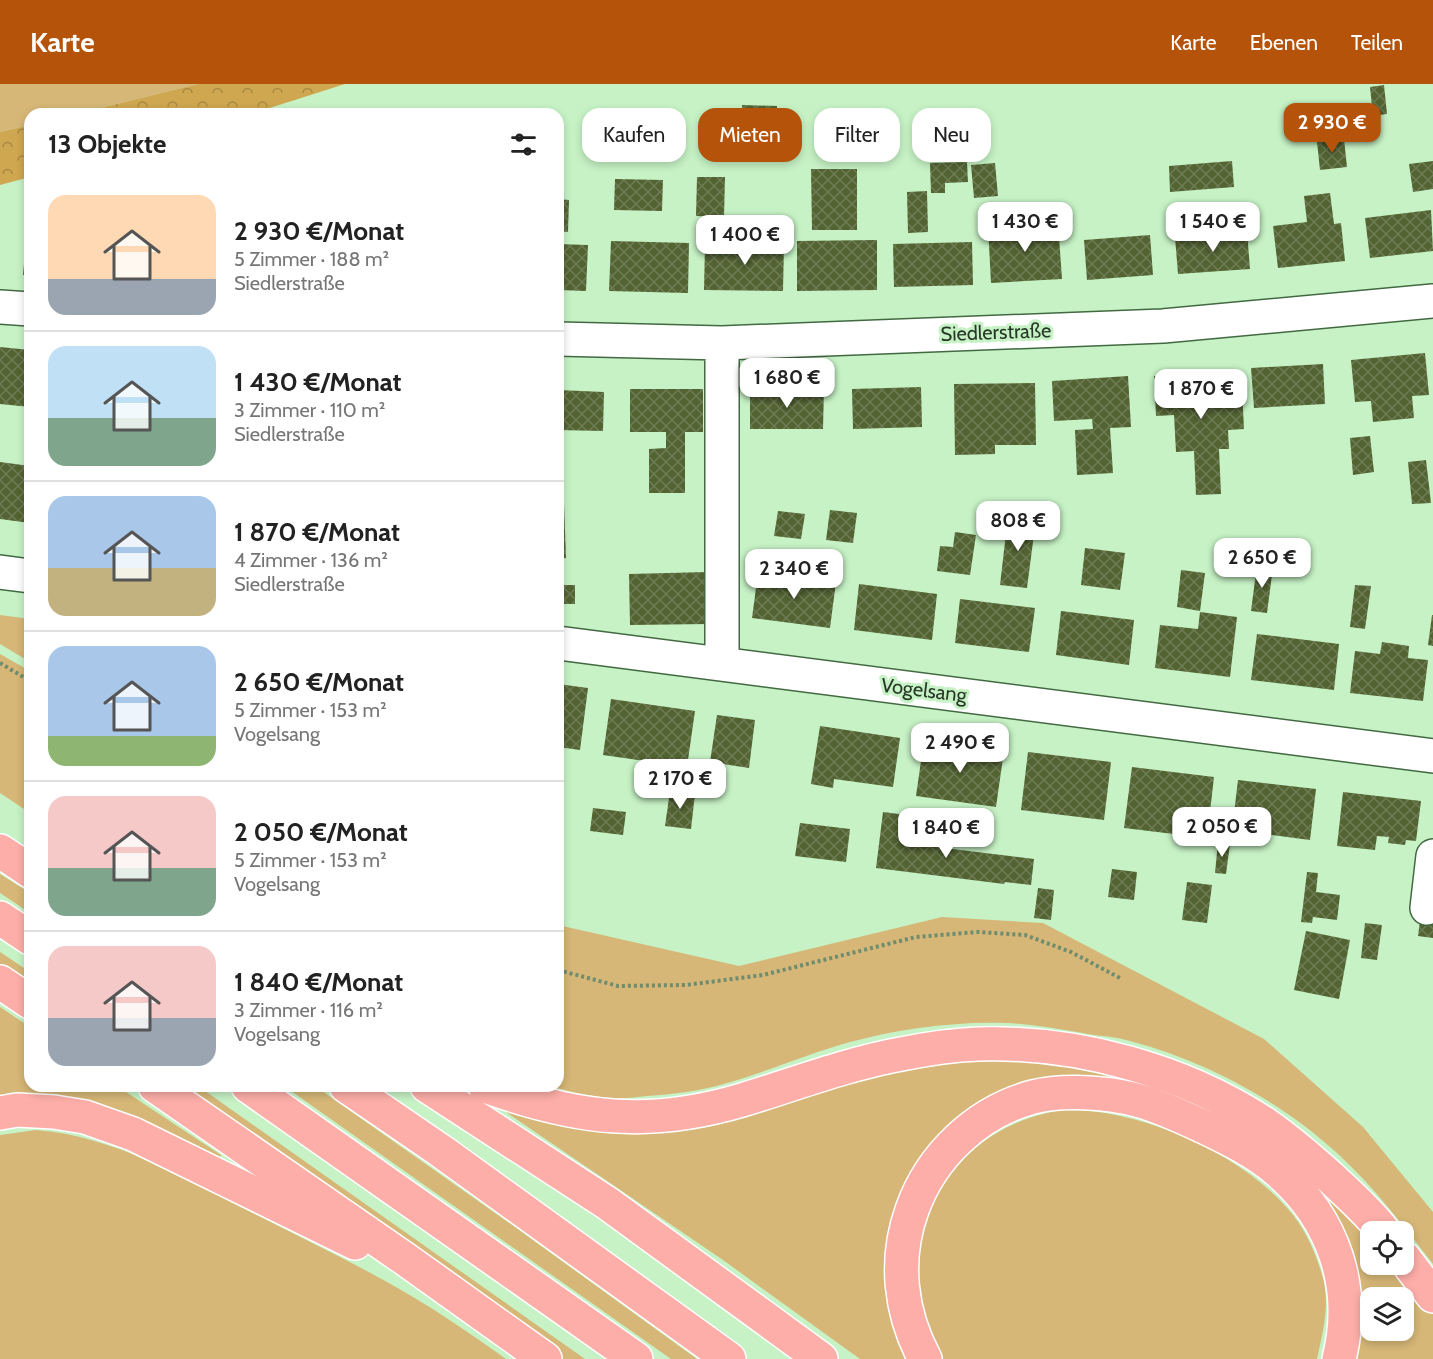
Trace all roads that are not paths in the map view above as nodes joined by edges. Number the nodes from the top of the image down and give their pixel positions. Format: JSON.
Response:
{"nodes":[{"id":1,"x":1433,"y":302,"type":"edge"},
{"id":2,"x":0,"y":307,"type":"edge"},
{"id":3,"x":24,"y":309,"type":"edge"},
{"id":4,"x":564,"y":339,"type":"edge"},
{"id":5,"x":722,"y":343,"type":"junction"},
{"id":6,"x":0,"y":572,"type":"edge"},
{"id":7,"x":24,"y":575,"type":"edge"},
{"id":8,"x":564,"y":645,"type":"edge"},
{"id":9,"x":722,"y":664,"type":"junction"},
{"id":10,"x":1433,"y":756,"type":"edge"},
{"id":11,"x":0,"y":842,"type":"edge"},
{"id":12,"x":0,"y":851,"type":"edge"},
{"id":13,"x":24,"y":851,"type":"edge"},
{"id":14,"x":1433,"y":855,"type":"edge"},
{"id":15,"x":24,"y":867,"type":"edge"},
{"id":16,"x":1427,"y":908,"type":"dead end"},
{"id":17,"x":0,"y":918,"type":"edge"},
{"id":18,"x":24,"y":934,"type":"edge"},
{"id":19,"x":0,"y":982,"type":"edge"},
{"id":20,"x":24,"y":998,"type":"edge"},
{"id":21,"x":164,"y":1092,"type":"edge"},
{"id":22,"x":257,"y":1092,"type":"edge"},
{"id":23,"x":355,"y":1092,"type":"edge"},
{"id":24,"x":436,"y":1092,"type":"edge"},
{"id":25,"x":502,"y":1092,"type":"edge"},
{"id":26,"x":0,"y":1113,"type":"edge"},
{"id":27,"x":1376,"y":1221,"type":"edge"},
{"id":28,"x":405,"y":1259,"type":"junction"},
{"id":29,"x":1414,"y":1271,"type":"edge"},
{"id":30,"x":1433,"y":1296,"type":"edge"},
{"id":31,"x":545,"y":1359,"type":"edge"},
{"id":32,"x":636,"y":1359,"type":"edge"},
{"id":33,"x":729,"y":1359,"type":"edge"},
{"id":34,"x":821,"y":1359,"type":"edge"},
{"id":35,"x":925,"y":1359,"type":"edge"},
{"id":36,"x":1339,"y":1359,"type":"edge"}],
"edges":[{"from":1,"to":5,"type":"street","name":"Siedlerstraße"},
{"from":2,"to":3,"type":"street"},
{"from":4,"to":5,"type":"street","name":"Siedlerstraße"},
{"from":5,"to":9,"type":"street"},
{"from":6,"to":7,"type":"street"},
{"from":8,"to":9,"type":"street","name":"Vogelsang"},
{"from":9,"to":10,"type":"street","name":"Vogelsang"},
{"from":11,"to":13,"type":"highway"},
{"from":12,"to":15,"type":"highway"},
{"from":14,"to":16,"type":"street"},
{"from":17,"to":18,"type":"highway"},
{"from":19,"to":20,"type":"highway"},
{"from":21,"to":28,"type":"highway"},
{"from":22,"to":32,"type":"highway"},
{"from":23,"to":33,"type":"highway"},
{"from":24,"to":34,"type":"highway"},
{"from":25,"to":27,"type":"highway"},
{"from":26,"to":28,"type":"highway"},
{"from":28,"to":31,"type":"highway"},
{"from":29,"to":30,"type":"highway"},
{"from":35,"to":36,"type":"highway"}]}
